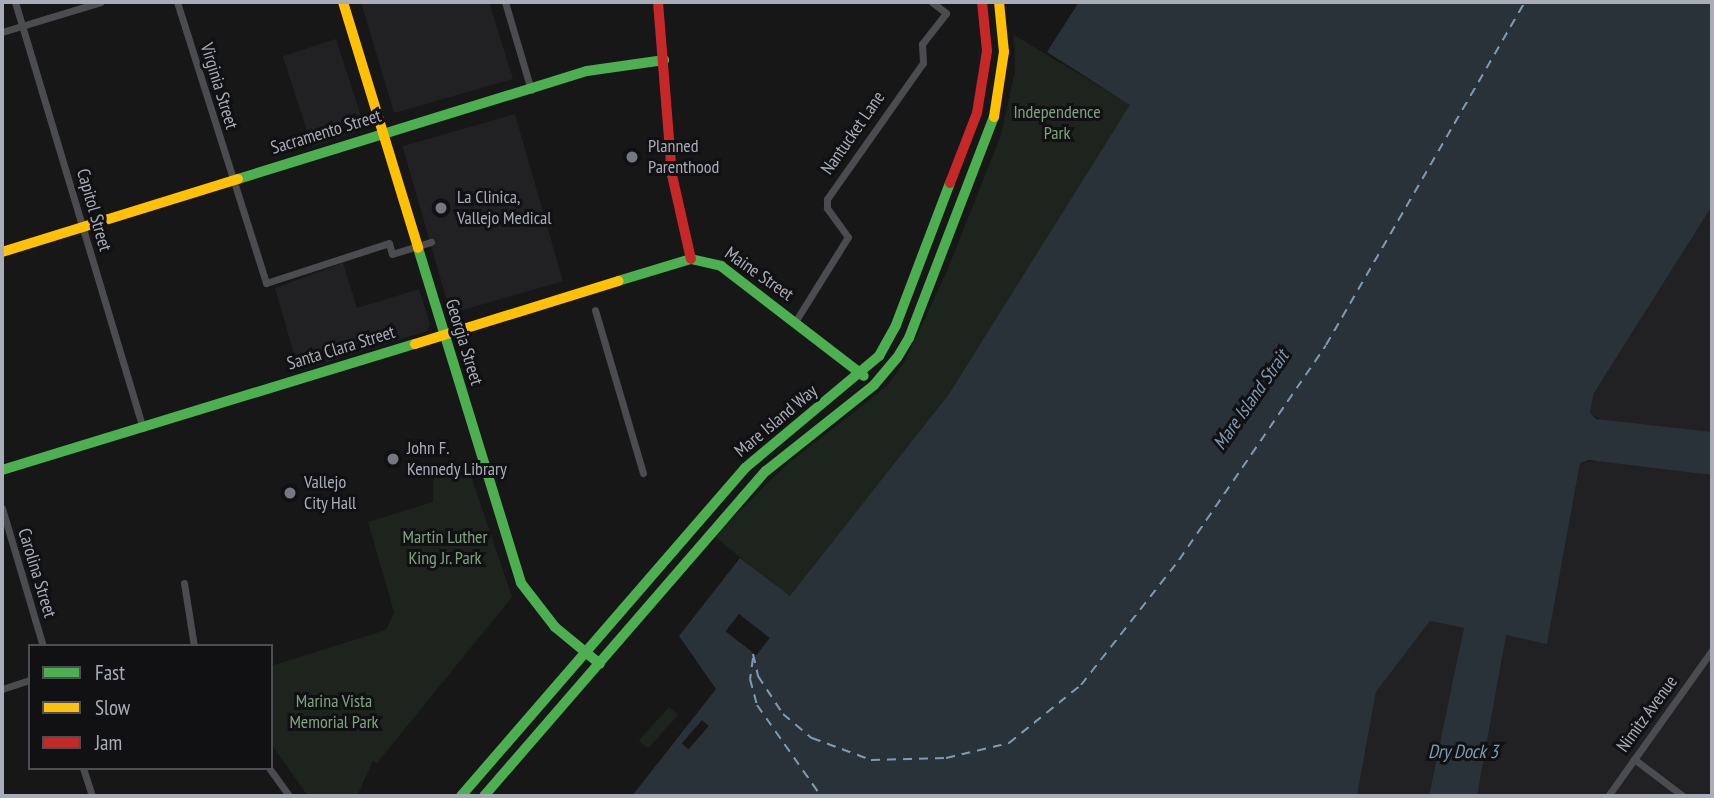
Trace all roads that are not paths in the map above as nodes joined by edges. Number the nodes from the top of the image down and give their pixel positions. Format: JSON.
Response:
{"nodes":[{"id":1,"x":15,"y":2,"type":"edge"},
{"id":2,"x":101,"y":2,"type":"edge"},
{"id":3,"x":177,"y":2,"type":"edge"},
{"id":4,"x":343,"y":2,"type":"edge"},
{"id":5,"x":505,"y":2,"type":"edge"},
{"id":6,"x":658,"y":2,"type":"edge"},
{"id":7,"x":932,"y":2,"type":"edge"},
{"id":8,"x":982,"y":2,"type":"edge"},
{"id":9,"x":999,"y":2,"type":"edge"},
{"id":10,"x":22,"y":25,"type":"junction"},
{"id":11,"x":2,"y":32,"type":"edge"},
{"id":12,"x":663,"y":60,"type":"junction"},
{"id":13,"x":531,"y":90,"type":"junction"},
{"id":14,"x":383,"y":133,"type":"junction"},
{"id":15,"x":231,"y":180,"type":"junction"},
{"id":16,"x":82,"y":228,"type":"junction"},
{"id":17,"x":431,"y":242,"type":"dead end"},
{"id":18,"x":417,"y":247,"type":"junction"},
{"id":19,"x":2,"y":252,"type":"edge"},
{"id":20,"x":691,"y":259,"type":"junction"},
{"id":21,"x":595,"y":310,"type":"dead end"},
{"id":22,"x":795,"y":322,"type":"junction"},
{"id":23,"x":443,"y":334,"type":"junction"},
{"id":24,"x":861,"y":374,"type":"junction"},
{"id":25,"x":874,"y":385,"type":"junction"},
{"id":26,"x":143,"y":428,"type":"junction"},
{"id":27,"x":2,"y":470,"type":"edge"},
{"id":28,"x":643,"y":473,"type":"dead end"},
{"id":29,"x":2,"y":508,"type":"edge"},
{"id":30,"x":184,"y":583,"type":"dead end"},
{"id":31,"x":42,"y":644,"type":"edge"},
{"id":32,"x":194,"y":644,"type":"edge"},
{"id":33,"x":1712,"y":650,"type":"edge"},
{"id":34,"x":587,"y":654,"type":"junction"},
{"id":35,"x":600,"y":664,"type":"junction"},
{"id":36,"x":28,"y":681,"type":"edge"},
{"id":37,"x":2,"y":689,"type":"edge"},
{"id":38,"x":1634,"y":759,"type":"junction"},
{"id":39,"x":84,"y":770,"type":"edge"},
{"id":40,"x":270,"y":770,"type":"edge"},
{"id":41,"x":92,"y":796,"type":"edge"},
{"id":42,"x":289,"y":796,"type":"edge"},
{"id":43,"x":461,"y":796,"type":"edge"},
{"id":44,"x":484,"y":796,"type":"edge"},
{"id":45,"x":1608,"y":796,"type":"edge"},
{"id":46,"x":1683,"y":796,"type":"edge"}],
"edges":[{"from":1,"to":10,"type":"street","name":"Capitol Street"},
{"from":2,"to":10,"type":"street"},
{"from":3,"to":15,"type":"street","name":"Virginia Street"},
{"from":4,"to":14,"type":"main road","name":"Georgia Street"},
{"from":5,"to":13,"type":"street"},
{"from":6,"to":12,"type":"main road"},
{"from":7,"to":22,"type":"street","name":"Nantucket Lane"},
{"from":8,"to":24,"type":"main road","name":"Mare Island Way"},
{"from":9,"to":25,"type":"main road","name":"Mare Island Way"},
{"from":10,"to":11,"type":"street"},
{"from":10,"to":16,"type":"street","name":"Capitol Street"},
{"from":12,"to":13,"type":"main road","name":"Sacramento Street"},
{"from":12,"to":20,"type":"main road"},
{"from":13,"to":14,"type":"main road","name":"Sacramento Street"},
{"from":14,"to":15,"type":"main road","name":"Sacramento Street"},
{"from":14,"to":18,"type":"main road","name":"Georgia Street"},
{"from":15,"to":16,"type":"main road","name":"Sacramento Street"},
{"from":15,"to":18,"type":"street","name":"Virginia Street"},
{"from":16,"to":19,"type":"main road","name":"Sacramento Street"},
{"from":16,"to":26,"type":"street","name":"Capitol Street"},
{"from":17,"to":18,"type":"street"},
{"from":18,"to":23,"type":"main road","name":"Georgia Street"},
{"from":20,"to":22,"type":"main road","name":"Maine Street"},
{"from":20,"to":23,"type":"main road","name":"Santa Clara Street"},
{"from":21,"to":28,"type":"street"},
{"from":22,"to":24,"type":"main road","name":"Maine Street"},
{"from":23,"to":26,"type":"main road","name":"Santa Clara Street"},
{"from":23,"to":34,"type":"main road","name":"Georgia Street"},
{"from":24,"to":25,"type":"main road","name":"Maine Street"},
{"from":24,"to":34,"type":"main road","name":"Mare Island Way"},
{"from":25,"to":35,"type":"main road","name":"Mare Island Way"},
{"from":26,"to":27,"type":"main road","name":"Santa Clara Street"},
{"from":29,"to":31,"type":"street","name":"Carolina Street"},
{"from":30,"to":32,"type":"street"},
{"from":33,"to":38,"type":"street","name":"Nimitz Avenue"},
{"from":34,"to":35,"type":"main road","name":"Georgia Street"},
{"from":34,"to":43,"type":"main road","name":"Mare Island Way"},
{"from":35,"to":44,"type":"main road","name":"Mare Island Way"},
{"from":36,"to":37,"type":"street"},
{"from":38,"to":45,"type":"street","name":"Nimitz Avenue"},
{"from":38,"to":46,"type":"street"},
{"from":39,"to":41,"type":"street"},
{"from":40,"to":42,"type":"street"}]}
